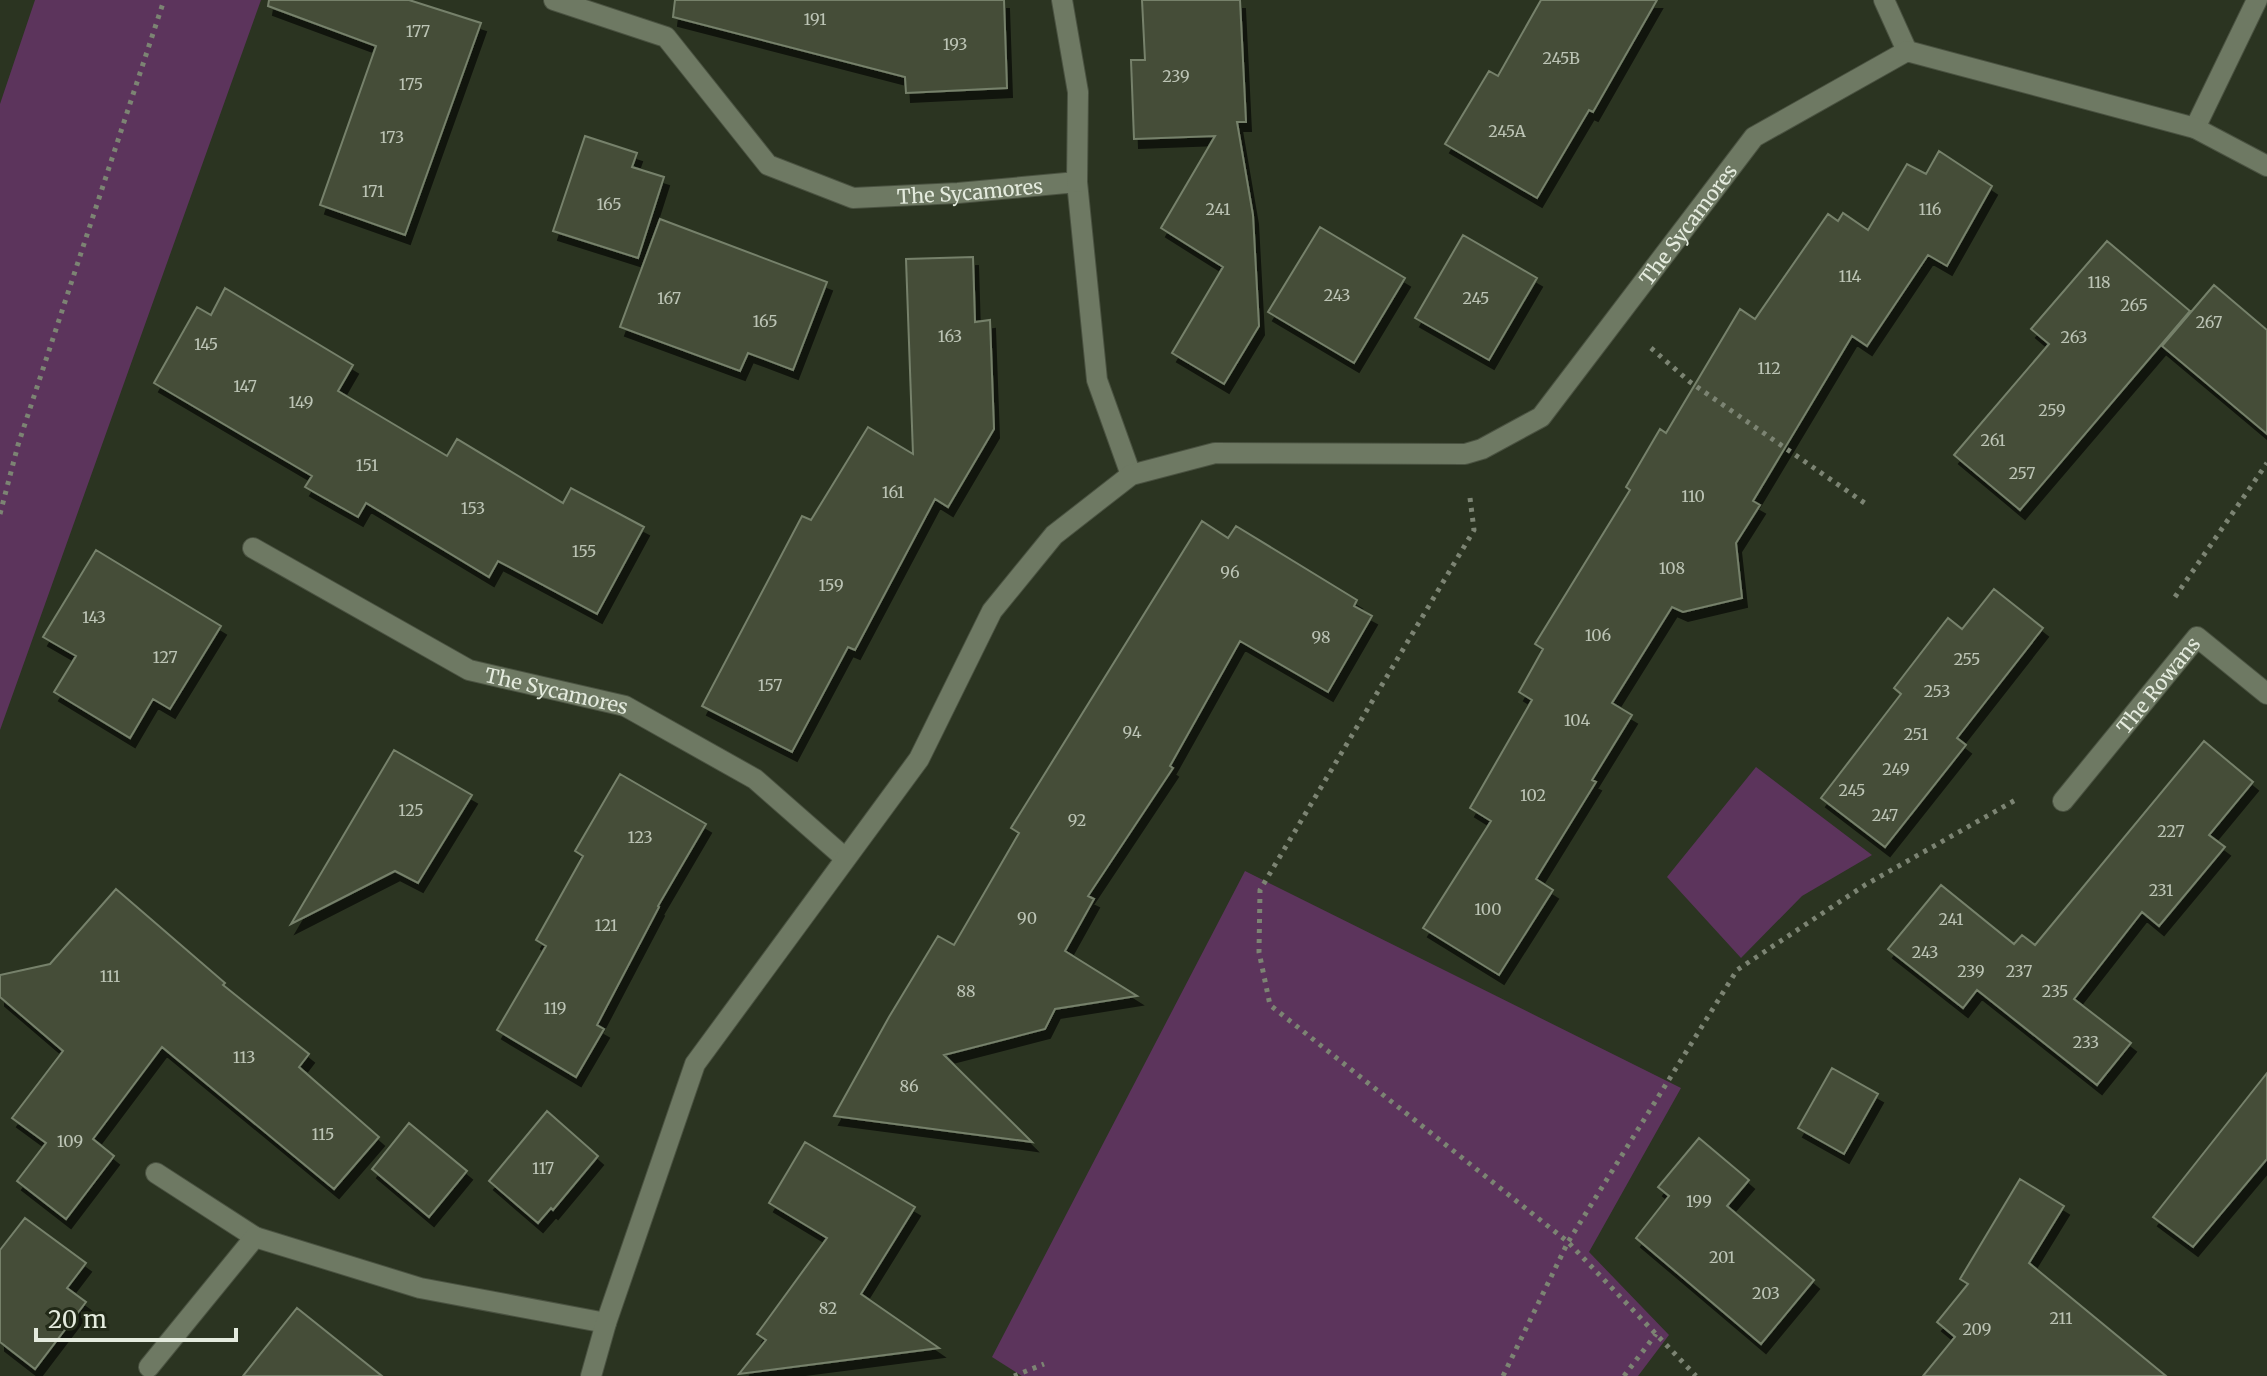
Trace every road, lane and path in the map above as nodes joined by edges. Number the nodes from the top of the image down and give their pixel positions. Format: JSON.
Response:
{"nodes":[{"id":1,"x":164,"y":0,"type":"edge"},
{"id":2,"x":554,"y":0,"type":"edge"},
{"id":3,"x":1062,"y":0,"type":"edge"},
{"id":4,"x":1884,"y":0,"type":"edge"},
{"id":5,"x":2257,"y":0,"type":"edge"},
{"id":6,"x":606,"y":8,"type":"edge"},
{"id":7,"x":1907,"y":51,"type":"junction"},
{"id":8,"x":2195,"y":128,"type":"junction"},
{"id":9,"x":2267,"y":166,"type":"edge"},
{"id":10,"x":1077,"y":182,"type":"junction"},
{"id":11,"x":1617,"y":318,"type":"junction"},
{"id":12,"x":1465,"y":454,"type":"junction"},
{"id":13,"x":2267,"y":463,"type":"edge"},
{"id":14,"x":1131,"y":475,"type":"junction"},
{"id":15,"x":1866,"y":504,"type":"dead end"},
{"id":16,"x":0,"y":514,"type":"edge"},
{"id":17,"x":253,"y":548,"type":"dead end"},
{"id":18,"x":2172,"y":600,"type":"dead end"},
{"id":19,"x":2267,"y":694,"type":"edge"},
{"id":20,"x":2027,"y":787,"type":"dead end"},
{"id":21,"x":2063,"y":801,"type":"dead end"},
{"id":22,"x":845,"y":858,"type":"junction"},
{"id":23,"x":156,"y":1173,"type":"dead end"},
{"id":24,"x":255,"y":1237,"type":"junction"},
{"id":25,"x":1568,"y":1242,"type":"junction"},
{"id":26,"x":606,"y":1323,"type":"junction"},
{"id":27,"x":1656,"y":1334,"type":"junction"},
{"id":28,"x":1044,"y":1364,"type":"dead end"},
{"id":29,"x":149,"y":1367,"type":"dead end"},
{"id":30,"x":591,"y":1376,"type":"edge"},
{"id":31,"x":1014,"y":1376,"type":"edge"},
{"id":32,"x":1503,"y":1376,"type":"edge"},
{"id":33,"x":1624,"y":1376,"type":"edge"},
{"id":34,"x":1696,"y":1376,"type":"edge"}],
"edges":[{"from":1,"to":16,"type":"path"},
{"from":2,"to":6,"type":"street","name":"The Sycamores"},
{"from":3,"to":10,"type":"street"},
{"from":4,"to":7,"type":"street"},
{"from":5,"to":8,"type":"street"},
{"from":6,"to":10,"type":"street","name":"The Sycamores"},
{"from":7,"to":8,"type":"street"},
{"from":7,"to":11,"type":"street","name":"The Sycamores"},
{"from":8,"to":9,"type":"street"},
{"from":10,"to":14,"type":"street"},
{"from":11,"to":12,"type":"street","name":"The Sycamores"},
{"from":11,"to":15,"type":"path"},
{"from":12,"to":14,"type":"street","name":"The Sycamores"},
{"from":12,"to":25,"type":"path"},
{"from":13,"to":18,"type":"path"},
{"from":14,"to":22,"type":"street","name":"The Sycamores"},
{"from":17,"to":22,"type":"street","name":"The Sycamores"},
{"from":19,"to":21,"type":"street","name":"The Rowans"},
{"from":20,"to":25,"type":"path"},
{"from":22,"to":26,"type":"street","name":"The Sycamores"},
{"from":23,"to":24,"type":"street"},
{"from":24,"to":26,"type":"street"},
{"from":24,"to":29,"type":"street"},
{"from":25,"to":27,"type":"path"},
{"from":25,"to":32,"type":"path"},
{"from":26,"to":30,"type":"street","name":"The Sycamores"},
{"from":27,"to":33,"type":"path"},
{"from":27,"to":34,"type":"path"},
{"from":28,"to":31,"type":"path"}]}
